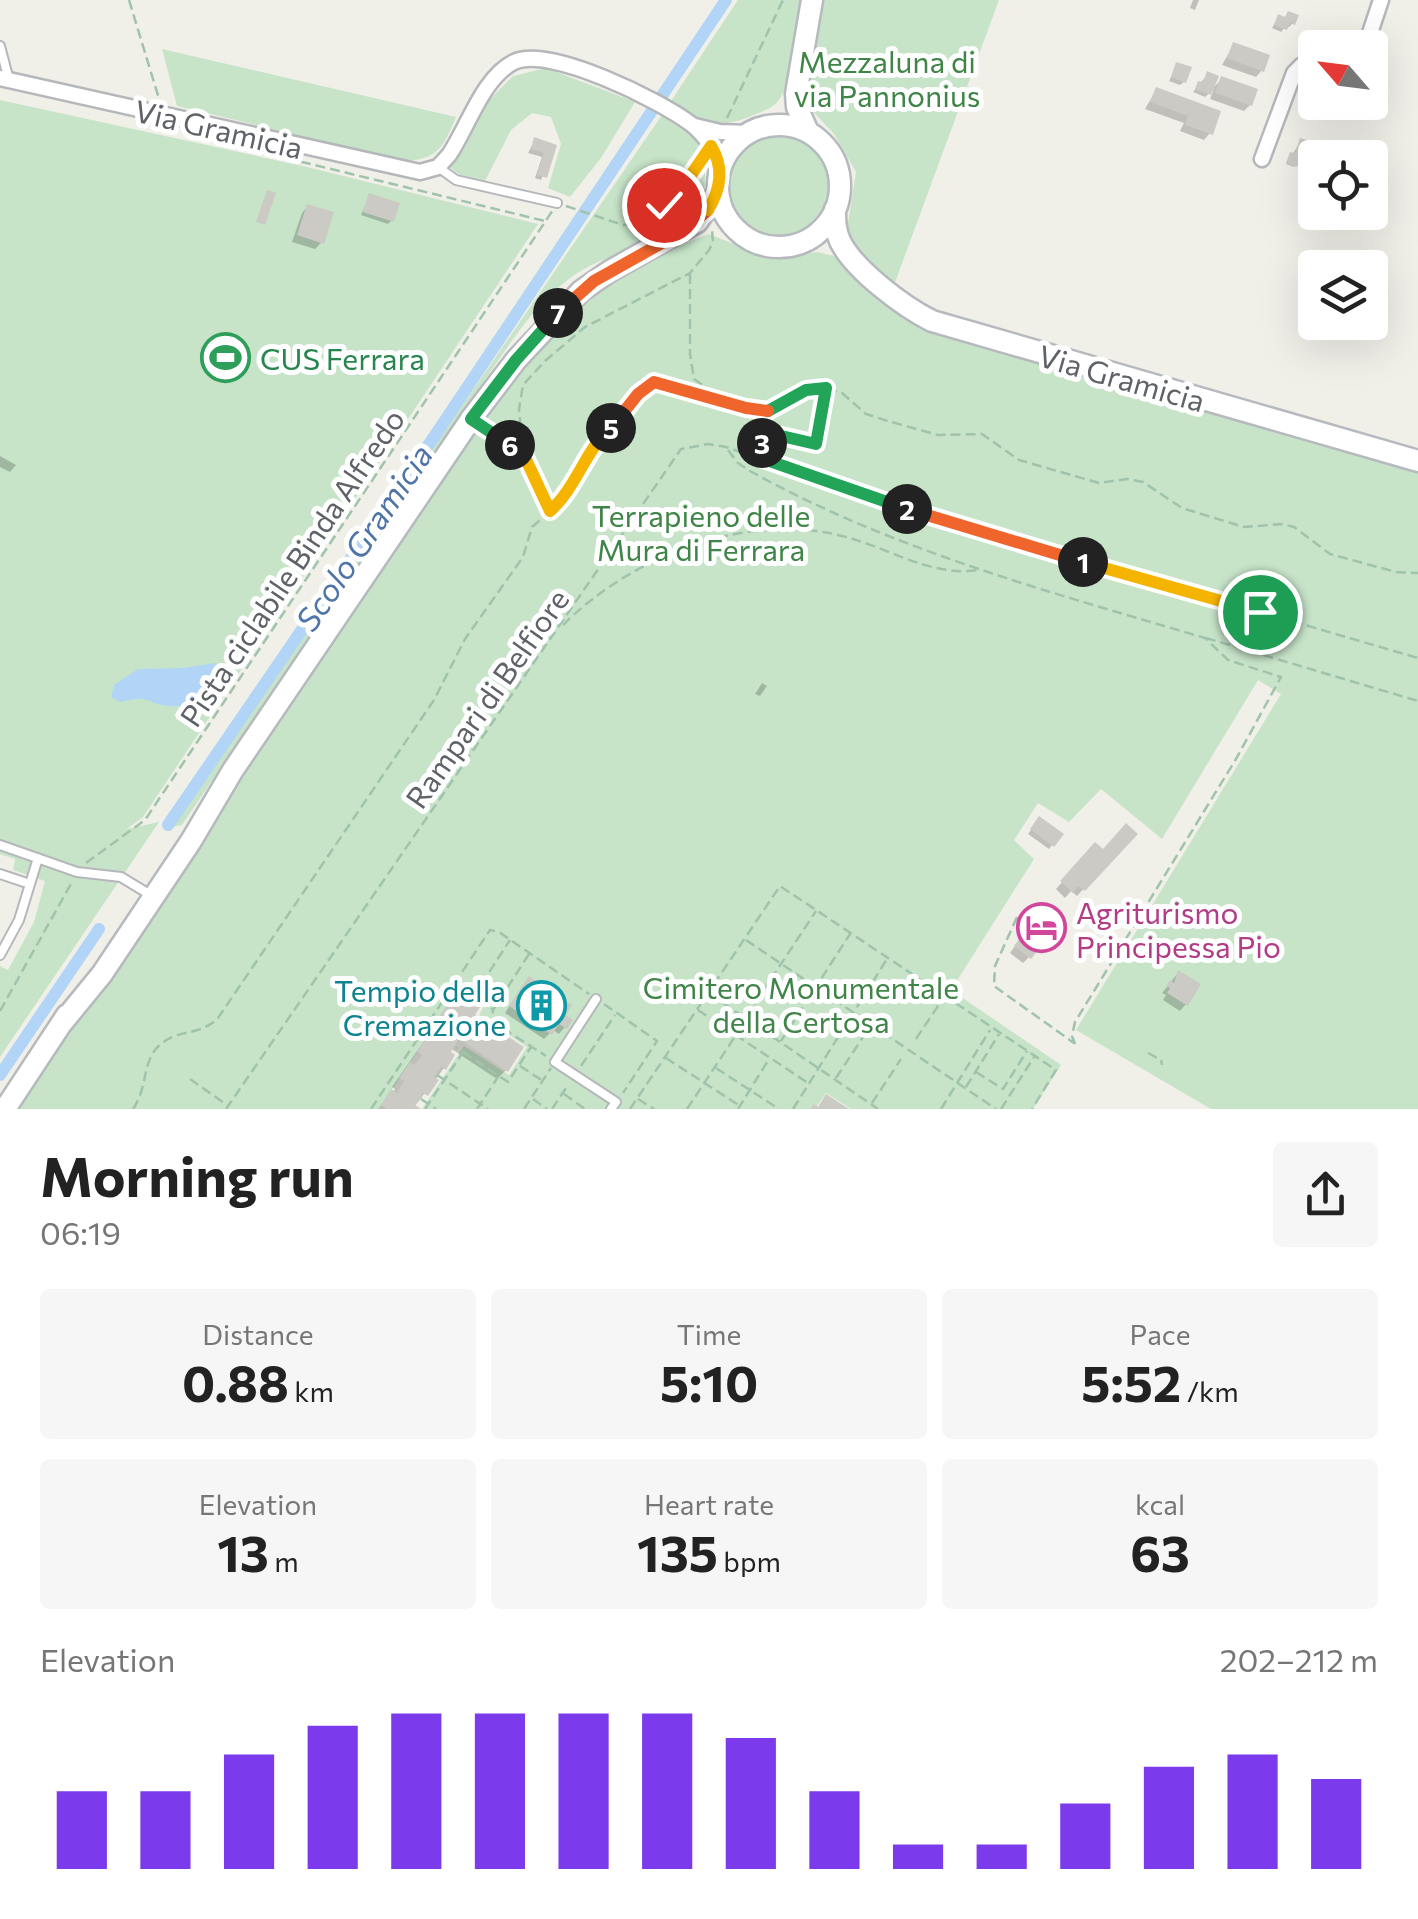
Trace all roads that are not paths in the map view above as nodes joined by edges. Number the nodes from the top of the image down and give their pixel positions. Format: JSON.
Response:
{"nodes":[{"id":1,"x":812,"y":0,"type":"edge"},
{"id":2,"x":1381,"y":0,"type":"edge"},
{"id":3,"x":1371,"y":30,"type":"edge"},
{"id":4,"x":0,"y":46,"type":"edge"},
{"id":5,"x":1298,"y":70,"type":"edge"},
{"id":6,"x":4,"y":79,"type":"edge"},
{"id":7,"x":797,"y":79,"type":"junction"},
{"id":8,"x":694,"y":126,"type":"junction"},
{"id":9,"x":758,"y":130,"type":"junction"},
{"id":10,"x":808,"y":132,"type":"junction"},
{"id":11,"x":1262,"y":159,"type":"dead end"},
{"id":12,"x":438,"y":167,"type":"junction"},
{"id":13,"x":720,"y":168,"type":"junction"},
{"id":14,"x":718,"y":192,"type":"junction"},
{"id":15,"x":562,"y":205,"type":"road end"},
{"id":16,"x":835,"y":209,"type":"junction"},
{"id":17,"x":685,"y":230,"type":"junction"},
{"id":18,"x":737,"y":230,"type":"junction"},
{"id":19,"x":798,"y":244,"type":"junction"},
{"id":20,"x":847,"y":253,"type":"junction"},
{"id":21,"x":1418,"y":461,"type":"edge"},
{"id":22,"x":0,"y":845,"type":"edge"},
{"id":23,"x":38,"y":858,"type":"junction"},
{"id":24,"x":0,"y":874,"type":"edge"},
{"id":25,"x":30,"y":884,"type":"junction"},
{"id":26,"x":149,"y":893,"type":"junction"},
{"id":27,"x":4,"y":937,"type":"edge"},
{"id":28,"x":0,"y":955,"type":"edge"},
{"id":29,"x":596,"y":999,"type":"road end"},
{"id":30,"x":614,"y":1106,"type":"edge"},
{"id":31,"x":5,"y":1109,"type":"edge"}],
"edges":[{"from":1,"to":7,"type":"main road"},
{"from":2,"to":3,"type":"street"},
{"from":4,"to":6,"type":"lane"},
{"from":5,"to":11,"type":"street"},
{"from":6,"to":12,"type":"street","name":"Via Gramicia"},
{"from":7,"to":9,"type":"main road"},
{"from":7,"to":10,"type":"main road"},
{"from":8,"to":9,"type":"street"},
{"from":8,"to":12,"type":"street"},
{"from":8,"to":13,"type":"street"},
{"from":9,"to":10,"type":"main road"},
{"from":9,"to":13,"type":"main road"},
{"from":10,"to":16,"type":"main road"},
{"from":12,"to":15,"type":"lane","name":"Via Gramicia"},
{"from":13,"to":14,"type":"main road"},
{"from":14,"to":17,"type":"main road"},
{"from":14,"to":18,"type":"main road"},
{"from":16,"to":19,"type":"main road"},
{"from":16,"to":20,"type":"main road"},
{"from":17,"to":18,"type":"main road"},
{"from":17,"to":26,"type":"main road"},
{"from":18,"to":19,"type":"main road"},
{"from":19,"to":20,"type":"main road"},
{"from":20,"to":21,"type":"main road","name":"Via Gramicia"},
{"from":22,"to":23,"type":"lane"},
{"from":23,"to":25,"type":"lane"},
{"from":23,"to":26,"type":"lane"},
{"from":24,"to":25,"type":"lane"},
{"from":25,"to":27,"type":"lane"},
{"from":26,"to":31,"type":"main road"},
{"from":27,"to":28,"type":"lane"},
{"from":29,"to":30,"type":"lane"}]}
